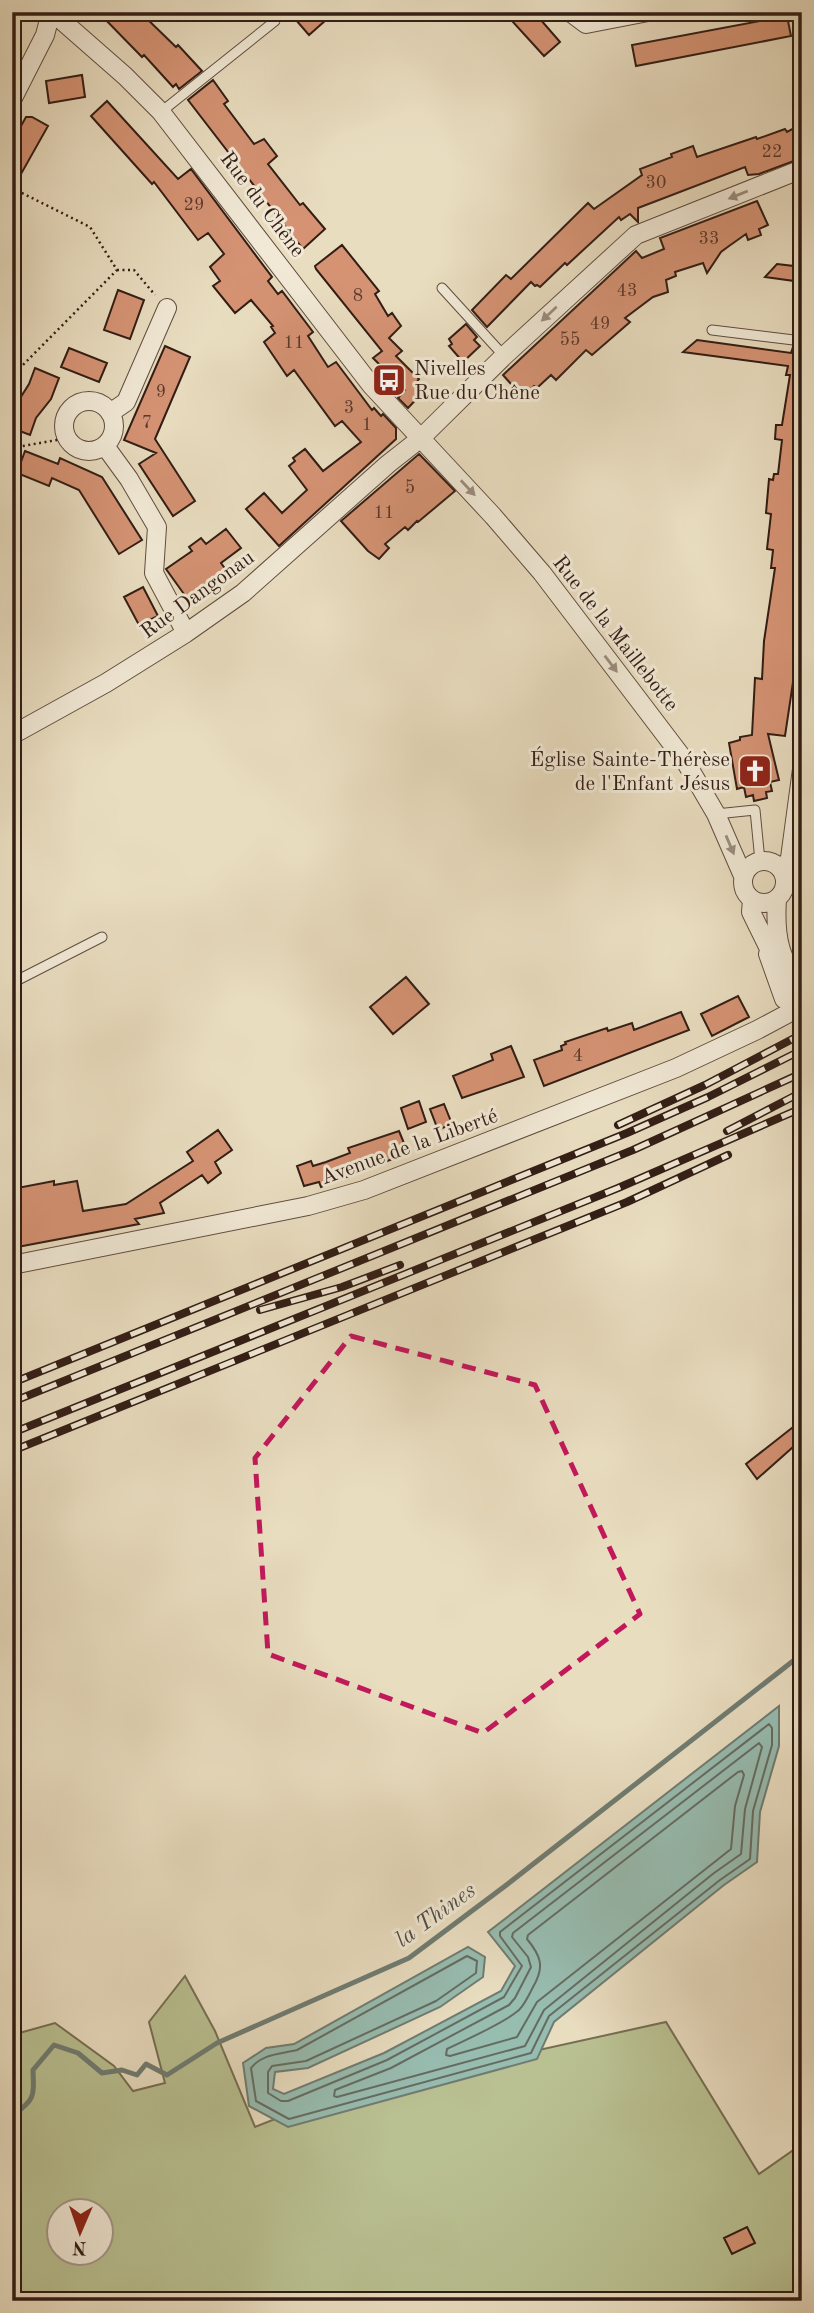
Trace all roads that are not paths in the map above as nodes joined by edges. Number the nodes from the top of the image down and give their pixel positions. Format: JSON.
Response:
{"nodes":[{"id":1,"x":52,"y":12,"type":"edge"},
{"id":2,"x":570,"y":12,"type":"edge"},
{"id":3,"x":648,"y":12,"type":"edge"},
{"id":4,"x":275,"y":21,"type":"dead end"},
{"id":5,"x":12,"y":100,"type":"edge"},
{"id":6,"x":161,"y":112,"type":"junction"},
{"id":7,"x":802,"y":169,"type":"edge"},
{"id":8,"x":442,"y":288,"type":"dead end"},
{"id":9,"x":167,"y":308,"type":"road end"},
{"id":10,"x":712,"y":330,"type":"dead end"},
{"id":11,"x":802,"y":341,"type":"edge"},
{"id":12,"x":504,"y":356,"type":"junction"},
{"id":13,"x":110,"y":412,"type":"junction"},
{"id":14,"x":421,"y":438,"type":"junction"},
{"id":15,"x":105,"y":446,"type":"junction"},
{"id":16,"x":186,"y":633,"type":"junction"},
{"id":17,"x":12,"y":734,"type":"edge"},
{"id":18,"x":802,"y":769,"type":"edge"},
{"id":19,"x":716,"y":814,"type":"junction"},
{"id":20,"x":761,"y":861,"type":"junction"},
{"id":21,"x":783,"y":872,"type":"junction"},
{"id":22,"x":743,"y":876,"type":"junction"},
{"id":23,"x":777,"y":899,"type":"junction"},
{"id":24,"x":752,"y":900,"type":"junction"},
{"id":25,"x":102,"y":937,"type":"dead end"},
{"id":26,"x":762,"y":938,"type":"junction"},
{"id":27,"x":796,"y":973,"type":"edge"},
{"id":28,"x":12,"y":983,"type":"edge"},
{"id":29,"x":802,"y":996,"type":"edge"},
{"id":30,"x":802,"y":1004,"type":"edge"},
{"id":31,"x":12,"y":1265,"type":"edge"}],
"edges":[{"from":1,"to":5,"type":"street"},
{"from":1,"to":6,"type":"street","name":"Rue du Chêne"},
{"from":2,"to":3,"type":"street"},
{"from":4,"to":6,"type":"lane"},
{"from":6,"to":14,"type":"street","name":"Rue du Chêne"},
{"from":7,"to":12,"type":"street","name":"Rue Dangonau","one_way":true},
{"from":8,"to":12,"type":"lane"},
{"from":9,"to":13,"type":"street"},
{"from":10,"to":11,"type":"lane"},
{"from":12,"to":14,"type":"street","name":"Rue Dangonau"},
{"from":13,"to":15,"type":"street"},
{"from":13,"to":15,"type":"street"},
{"from":14,"to":16,"type":"street","name":"Rue Dangonau"},
{"from":14,"to":19,"type":"street","name":"Rue de la Maillebotte","one_way":true},
{"from":15,"to":16,"type":"street"},
{"from":16,"to":17,"type":"street","name":"Rue Dangonau"},
{"from":18,"to":21,"type":"street"},
{"from":19,"to":20,"type":"lane"},
{"from":19,"to":22,"type":"street","name":"Rue de la Maillebotte","one_way":true},
{"from":20,"to":21,"type":"street"},
{"from":20,"to":22,"type":"street"},
{"from":21,"to":23,"type":"street"},
{"from":22,"to":24,"type":"street"},
{"from":23,"to":24,"type":"street"},
{"from":23,"to":27,"type":"street"},
{"from":24,"to":26,"type":"street"},
{"from":25,"to":28,"type":"lane"},
{"from":26,"to":27,"type":"street"},
{"from":26,"to":30,"type":"street"},
{"from":27,"to":29,"type":"street"},
{"from":30,"to":31,"type":"street","name":"Avenue de la Liberté"}]}
